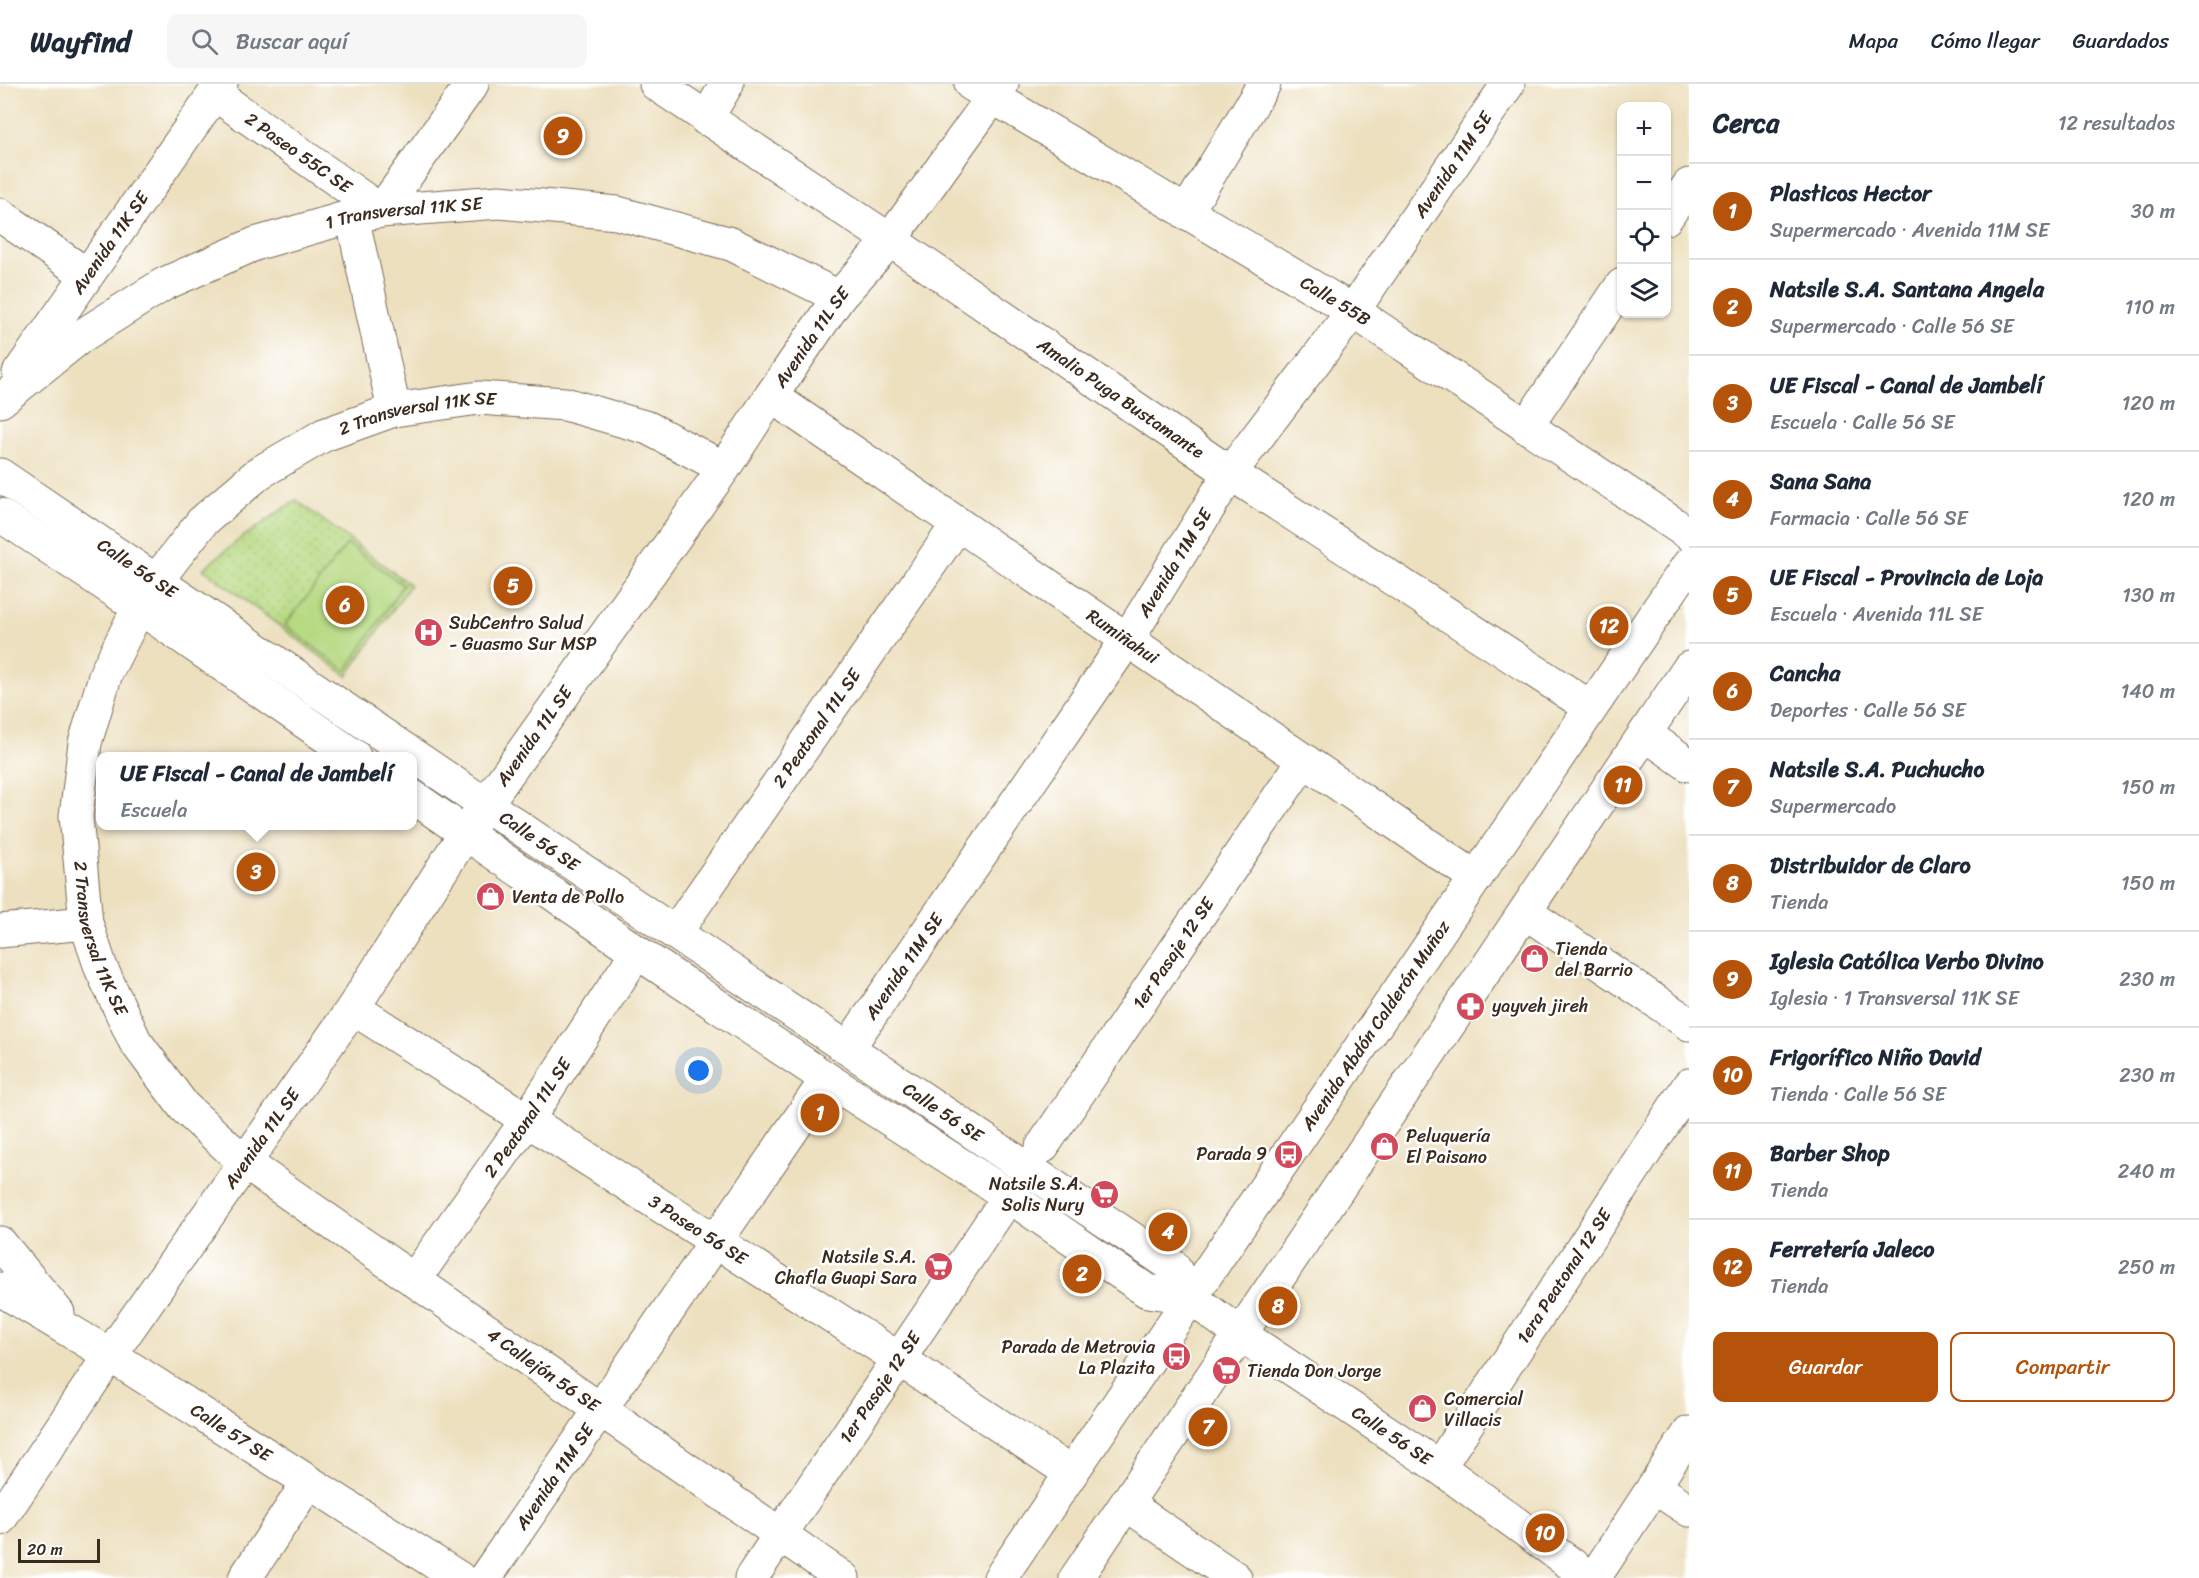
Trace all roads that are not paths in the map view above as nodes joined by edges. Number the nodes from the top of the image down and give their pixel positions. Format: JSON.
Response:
{"nodes":[{"id":1,"x":472,"y":84,"type":"edge"},
{"id":2,"x":656,"y":84,"type":"edge"},
{"id":3,"x":727,"y":84,"type":"edge"},
{"id":4,"x":1264,"y":84,"type":"edge"},
{"id":5,"x":1508,"y":84,"type":"edge"},
{"id":6,"x":218,"y":89,"type":"edge"},
{"id":7,"x":988,"y":89,"type":"edge"},
{"id":8,"x":706,"y":118,"type":"junction"},
{"id":9,"x":1689,"y":185,"type":"edge"},
{"id":10,"x":1671,"y":211,"type":"edge"},
{"id":11,"x":1186,"y":213,"type":"junction"},
{"id":12,"x":367,"y":214,"type":"junction"},
{"id":13,"x":0,"y":215,"type":"edge"},
{"id":14,"x":890,"y":240,"type":"junction"},
{"id":15,"x":87,"y":275,"type":"junction"},
{"id":16,"x":1617,"y":292,"type":"edge"},
{"id":17,"x":839,"y":297,"type":"junction"},
{"id":18,"x":1353,"y":311,"type":"junction"},
{"id":19,"x":771,"y":396,"type":"junction"},
{"id":20,"x":0,"y":401,"type":"edge"},
{"id":21,"x":394,"y":410,"type":"junction"},
{"id":22,"x":1527,"y":427,"type":"junction"},
{"id":23,"x":724,"y":468,"type":"junction"},
{"id":24,"x":1230,"y":474,"type":"junction"},
{"id":25,"x":0,"y":475,"type":"edge"},
{"id":26,"x":0,"y":515,"type":"edge"},
{"id":27,"x":958,"y":524,"type":"junction"},
{"id":28,"x":1689,"y":534,"type":"edge"},
{"id":29,"x":1689,"y":564,"type":"edge"},
{"id":30,"x":147,"y":594,"type":"junction"},
{"id":31,"x":1127,"y":640,"type":"junction"},
{"id":32,"x":1689,"y":668,"type":"edge"},
{"id":33,"x":1590,"y":707,"type":"junction"},
{"id":34,"x":1645,"y":734,"type":"junction"},
{"id":35,"x":349,"y":752,"type":"edge"},
{"id":36,"x":403,"y":752,"type":"edge"},
{"id":37,"x":1304,"y":760,"type":"junction"},
{"id":38,"x":417,"y":761,"type":"edge"},
{"id":39,"x":1689,"y":765,"type":"edge"},
{"id":40,"x":417,"y":799,"type":"edge"},
{"id":41,"x":487,"y":804,"type":"junction"},
{"id":42,"x":465,"y":832,"type":"junction"},
{"id":43,"x":1476,"y":878,"type":"junction"},
{"id":44,"x":1525,"y":912,"type":"junction"},
{"id":45,"x":86,"y":923,"type":"junction"},
{"id":46,"x":0,"y":931,"type":"edge"},
{"id":47,"x":675,"y":933,"type":"junction"},
{"id":48,"x":637,"y":952,"type":"junction"},
{"id":49,"x":353,"y":1008,"type":"junction"},
{"id":50,"x":1689,"y":1024,"type":"edge"},
{"id":51,"x":848,"y":1048,"type":"junction"},
{"id":52,"x":827,"y":1079,"type":"junction"},
{"id":53,"x":1689,"y":1085,"type":"edge"},
{"id":54,"x":527,"y":1120,"type":"junction"},
{"id":55,"x":1042,"y":1147,"type":"dead end"},
{"id":56,"x":244,"y":1162,"type":"junction"},
{"id":57,"x":1009,"y":1197,"type":"junction"},
{"id":58,"x":715,"y":1242,"type":"junction"},
{"id":59,"x":0,"y":1243,"type":"edge"},
{"id":60,"x":414,"y":1280,"type":"junction"},
{"id":61,"x":0,"y":1289,"type":"edge"},
{"id":62,"x":1190,"y":1297,"type":"junction"},
{"id":63,"x":1240,"y":1334,"type":"junction"},
{"id":64,"x":76,"y":1335,"type":"junction"},
{"id":65,"x":110,"y":1355,"type":"junction"},
{"id":66,"x":898,"y":1359,"type":"junction"},
{"id":67,"x":601,"y":1409,"type":"junction"},
{"id":68,"x":1689,"y":1433,"type":"edge"},
{"id":69,"x":1439,"y":1467,"type":"junction"},
{"id":70,"x":1071,"y":1473,"type":"junction"},
{"id":71,"x":308,"y":1483,"type":"junction"},
{"id":72,"x":1654,"y":1487,"type":"junction"},
{"id":73,"x":1126,"y":1504,"type":"junction"},
{"id":74,"x":1689,"y":1510,"type":"edge"},
{"id":75,"x":0,"y":1519,"type":"edge"},
{"id":76,"x":780,"y":1534,"type":"junction"},
{"id":77,"x":244,"y":1578,"type":"edge"},
{"id":78,"x":459,"y":1578,"type":"edge"},
{"id":79,"x":485,"y":1578,"type":"edge"},
{"id":80,"x":751,"y":1578,"type":"edge"},
{"id":81,"x":843,"y":1578,"type":"edge"},
{"id":82,"x":1000,"y":1578,"type":"edge"},
{"id":83,"x":1076,"y":1578,"type":"edge"},
{"id":84,"x":1235,"y":1578,"type":"edge"},
{"id":85,"x":1592,"y":1578,"type":"edge"}],
"edges":[{"from":1,"to":12,"type":"street"},
{"from":2,"to":8,"type":"street","name":"Amalio Puga Bustamante"},
{"from":3,"to":8,"type":"street"},
{"from":4,"to":11,"type":"street"},
{"from":5,"to":18,"type":"street","name":"Avenida 11M SE"},
{"from":6,"to":12,"type":"street","name":"2 Paseo 55C SE"},
{"from":6,"to":15,"type":"street","name":"Avenida 11K SE"},
{"from":7,"to":11,"type":"street","name":"Calle 55B"},
{"from":7,"to":14,"type":"street","name":"Avenida 11L SE"},
{"from":8,"to":14,"type":"street","name":"Amalio Puga Bustamante"},
{"from":9,"to":10,"type":"street"},
{"from":11,"to":18,"type":"street","name":"Calle 55B"},
{"from":12,"to":17,"type":"street","name":"1 Transversal 11K SE"},
{"from":12,"to":20,"type":"street","name":"1 Transversal 11K SE"},
{"from":12,"to":21,"type":"street","name":"2 Paseo 55C SE"},
{"from":13,"to":15,"type":"street"},
{"from":14,"to":17,"type":"street","name":"Avenida 11L SE"},
{"from":14,"to":24,"type":"street","name":"Amalio Puga Bustamante"},
{"from":15,"to":20,"type":"street","name":"Avenida 11K SE"},
{"from":16,"to":22,"type":"street"},
{"from":17,"to":19,"type":"street","name":"Avenida 11L SE"},
{"from":18,"to":22,"type":"street","name":"Calle 55B"},
{"from":18,"to":24,"type":"street","name":"Avenida 11M SE"},
{"from":19,"to":23,"type":"street","name":"Avenida 11L SE"},
{"from":19,"to":27,"type":"street","name":"Rumiñahui"},
{"from":21,"to":23,"type":"street","name":"2 Transversal 11K SE"},
{"from":21,"to":30,"type":"street","name":"2 Transversal 11K SE"},
{"from":22,"to":28,"type":"street","name":"Calle 55B"},
{"from":23,"to":41,"type":"street","name":"Avenida 11L SE"},
{"from":24,"to":31,"type":"street","name":"Avenida 11M SE"},
{"from":24,"to":33,"type":"street","name":"Amalio Puga Bustamante"},
{"from":25,"to":30,"type":"street","name":"Calle 56 SE"},
{"from":26,"to":30,"type":"street","name":"Calle 56 SE"},
{"from":27,"to":31,"type":"street","name":"Rumiñahui"},
{"from":27,"to":47,"type":"street","name":"2 Peatonal 11L SE"},
{"from":29,"to":33,"type":"street","name":"Avenida Abdón Calderón Muñoz"},
{"from":30,"to":35,"type":"street","name":"Calle 56 SE"},
{"from":30,"to":36,"type":"street","name":"Calle 56 SE"},
{"from":30,"to":45,"type":"street","name":"2 Transversal 11K SE"},
{"from":31,"to":37,"type":"street","name":"Rumiñahui"},
{"from":31,"to":51,"type":"street","name":"Avenida 11M SE"},
{"from":32,"to":34,"type":"street"},
{"from":33,"to":43,"type":"street","name":"Avenida Abdón Calderón Muñoz"},
{"from":34,"to":39,"type":"street"},
{"from":34,"to":44,"type":"street"},
{"from":37,"to":43,"type":"street","name":"Rumiñahui"},
{"from":37,"to":55,"type":"street","name":"1er Pasaje 12 SE"},
{"from":38,"to":41,"type":"street","name":"Calle 56 SE"},
{"from":40,"to":42,"type":"street","name":"Calle 56 SE"},
{"from":41,"to":42,"type":"street","name":"Avenida 11L SE"},
{"from":41,"to":47,"type":"street","name":"Calle 56 SE"},
{"from":42,"to":48,"type":"street","name":"Calle 56 SE"},
{"from":42,"to":49,"type":"street","name":"Avenida 11L SE"},
{"from":43,"to":62,"type":"street","name":"Avenida Abdón Calderón Muñoz"},
{"from":44,"to":50,"type":"street"},
{"from":44,"to":63,"type":"street"},
{"from":45,"to":46,"type":"street"},
{"from":45,"to":56,"type":"street","name":"2 Transversal 11K SE"},
{"from":47,"to":51,"type":"street","name":"Calle 56 SE"},
{"from":48,"to":52,"type":"street","name":"Calle 56 SE"},
{"from":48,"to":54,"type":"street","name":"2 Peatonal 11L SE"},
{"from":49,"to":54,"type":"street","name":"3 Paseo 56 SE"},
{"from":49,"to":56,"type":"street","name":"Avenida 11L SE"},
{"from":51,"to":62,"type":"street","name":"Calle 56 SE"},
{"from":52,"to":57,"type":"street","name":"Calle 56 SE"},
{"from":52,"to":58,"type":"street","name":"Avenida 11M SE"},
{"from":53,"to":69,"type":"street","name":"1era Peatonal 12 SE"},
{"from":54,"to":58,"type":"street","name":"3 Paseo 56 SE"},
{"from":54,"to":60,"type":"street","name":"2 Peatonal 11L SE"},
{"from":56,"to":60,"type":"street","name":"4 Callejón 56 SE"},
{"from":56,"to":65,"type":"street","name":"Avenida 11L SE"},
{"from":57,"to":62,"type":"street","name":"Calle 56 SE"},
{"from":57,"to":66,"type":"street","name":"1er Pasaje 12 SE"},
{"from":58,"to":66,"type":"street","name":"3 Paseo 56 SE"},
{"from":58,"to":67,"type":"street","name":"Avenida 11M SE"},
{"from":59,"to":64,"type":"street"},
{"from":60,"to":67,"type":"street","name":"4 Callejón 56 SE"},
{"from":61,"to":64,"type":"street","name":"Calle 57 SE"},
{"from":62,"to":63,"type":"street","name":"Calle 56 SE"},
{"from":62,"to":70,"type":"street","name":"Avenida Abdón Calderón Muñoz"},
{"from":63,"to":69,"type":"street","name":"Calle 56 SE"},
{"from":63,"to":73,"type":"street"},
{"from":64,"to":65,"type":"street","name":"Calle 57 SE"},
{"from":65,"to":71,"type":"street","name":"Calle 57 SE"},
{"from":65,"to":75,"type":"street","name":"Avenida 11L SE"},
{"from":66,"to":70,"type":"street","name":"3 Paseo 56 SE"},
{"from":66,"to":76,"type":"street","name":"1er Pasaje 12 SE"},
{"from":67,"to":76,"type":"street","name":"4 Callejón 56 SE"},
{"from":67,"to":79,"type":"street","name":"Avenida 11M SE"},
{"from":68,"to":72,"type":"street"},
{"from":69,"to":85,"type":"street","name":"Calle 56 SE"},
{"from":70,"to":82,"type":"street","name":"Avenida Abdón Calderón Muñoz"},
{"from":71,"to":77,"type":"street"},
{"from":71,"to":78,"type":"street","name":"Calle 57 SE"},
{"from":72,"to":74,"type":"street"},
{"from":72,"to":85,"type":"street"},
{"from":73,"to":83,"type":"street"},
{"from":73,"to":84,"type":"street"},
{"from":76,"to":80,"type":"street","name":"1er Pasaje 12 SE"},
{"from":76,"to":81,"type":"street","name":"4 Callejón 56 SE"}]}
